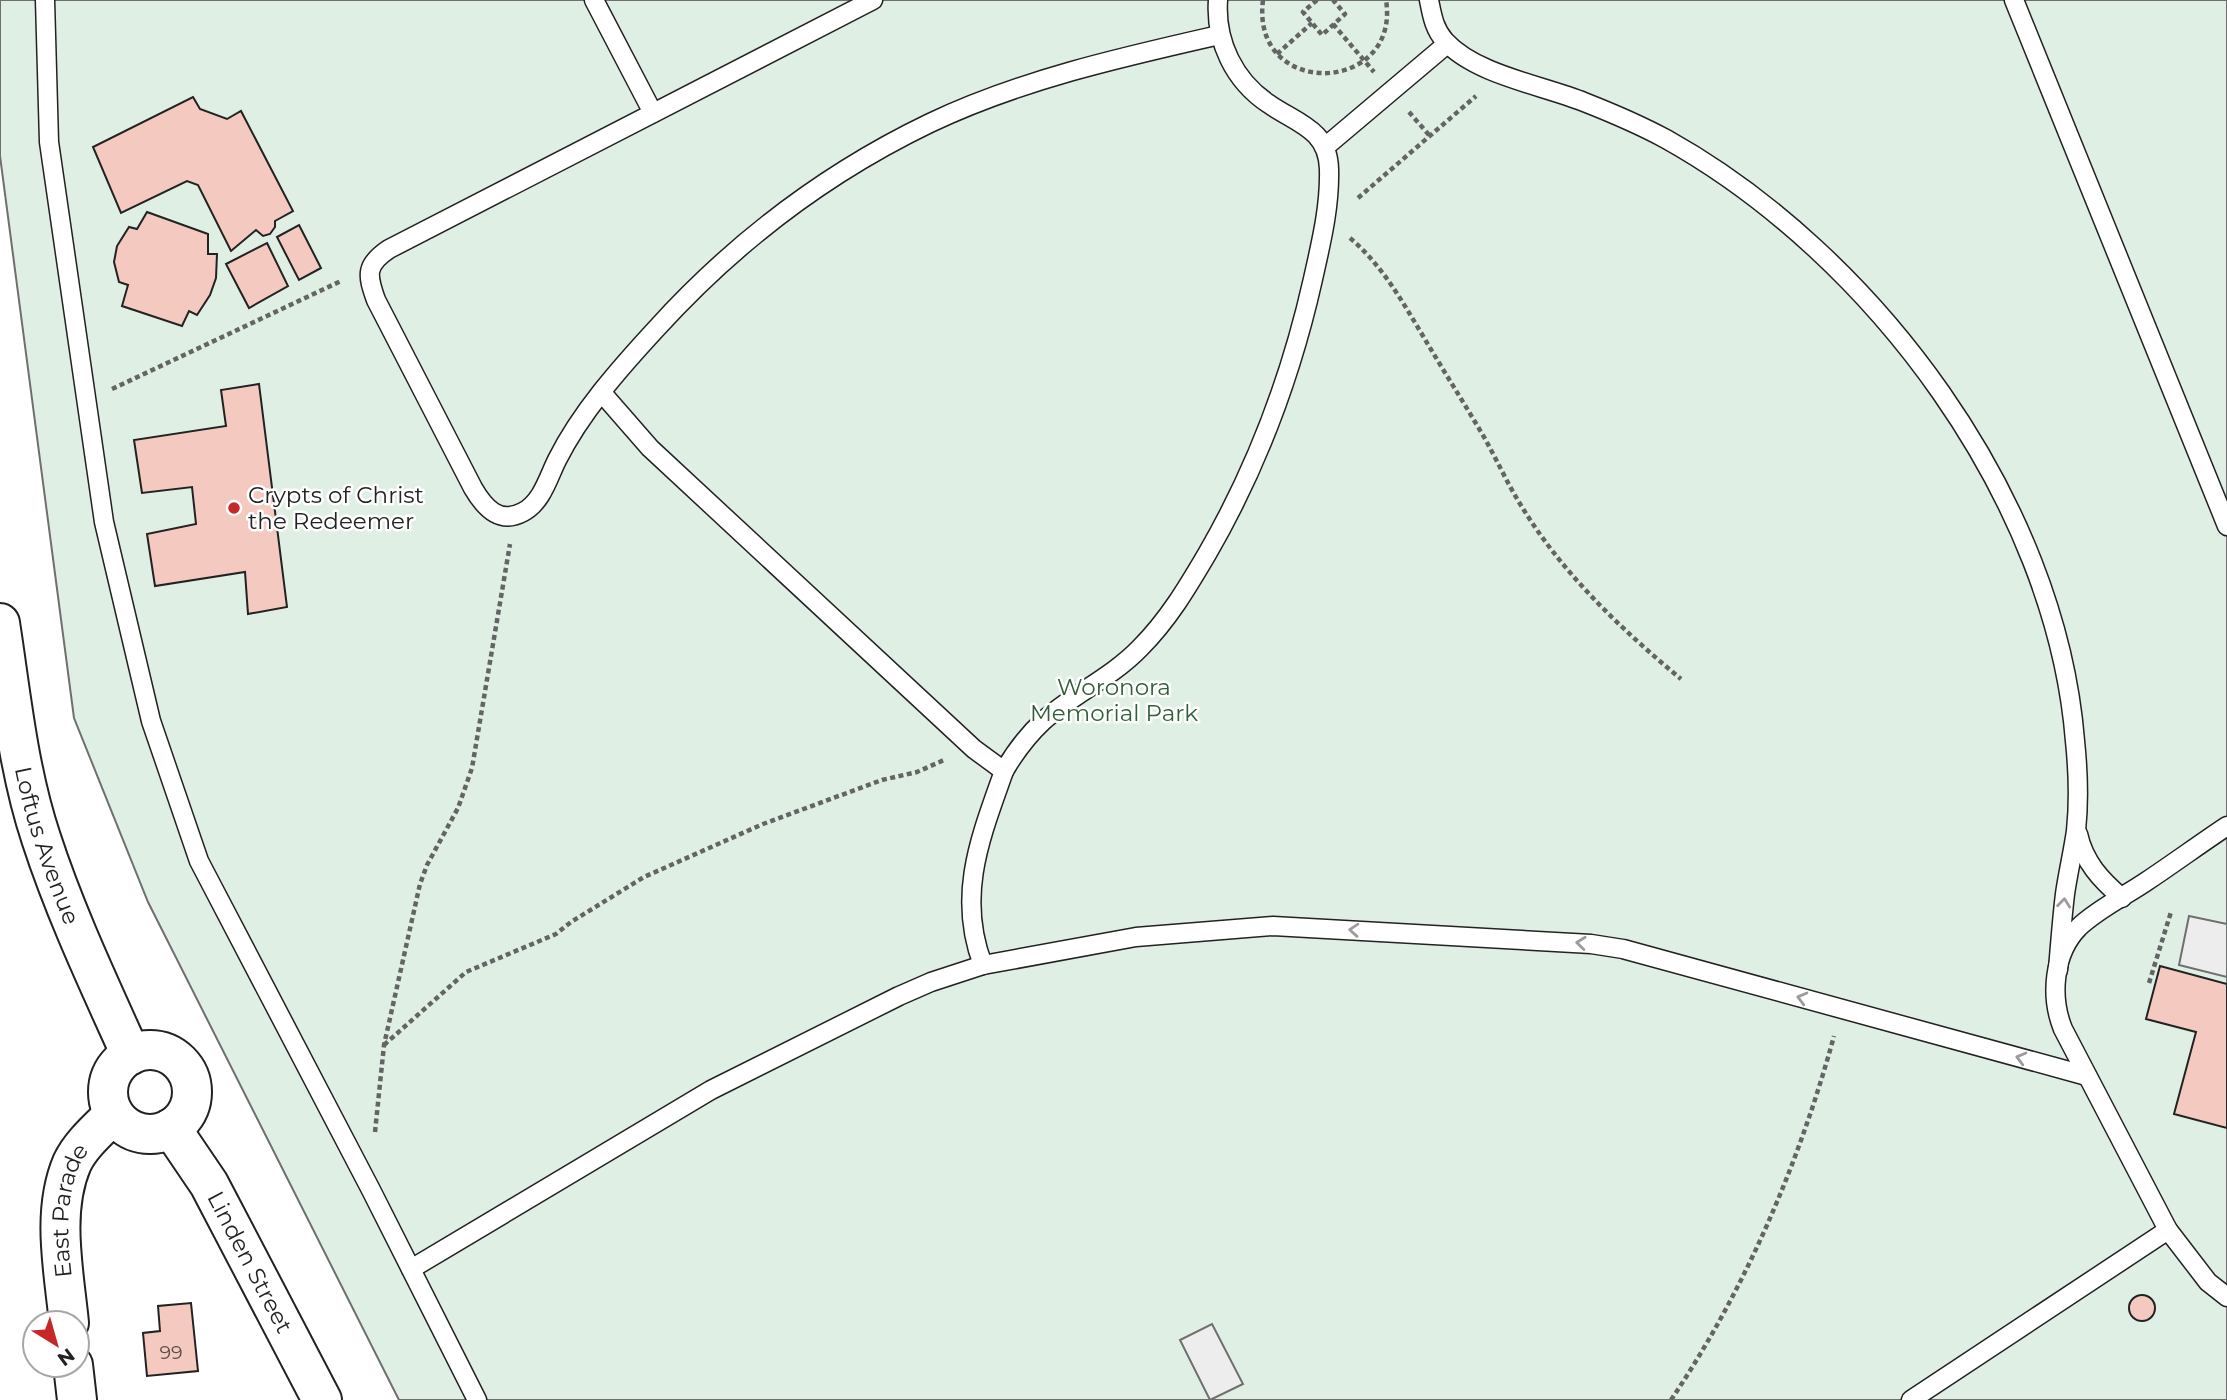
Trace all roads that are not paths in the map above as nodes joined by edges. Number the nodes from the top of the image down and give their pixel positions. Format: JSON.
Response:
{"nodes":[{"id":1,"x":45,"y":0,"type":"edge"},
{"id":2,"x":594,"y":0,"type":"edge"},
{"id":3,"x":873,"y":0,"type":"edge"},
{"id":4,"x":1217,"y":0,"type":"edge"},
{"id":5,"x":1429,"y":0,"type":"edge"},
{"id":6,"x":2014,"y":0,"type":"edge"},
{"id":7,"x":1219,"y":35,"type":"junction"},
{"id":8,"x":1447,"y":44,"type":"junction"},
{"id":9,"x":653,"y":113,"type":"junction"},
{"id":10,"x":1325,"y":147,"type":"junction"},
{"id":11,"x":602,"y":393,"type":"junction"},
{"id":12,"x":2227,"y":526,"type":"edge"},
{"id":13,"x":0,"y":623,"type":"edge"},
{"id":14,"x":1004,"y":771,"type":"junction"},
{"id":15,"x":2227,"y":826,"type":"edge"},
{"id":16,"x":2076,"y":827,"type":"junction"},
{"id":17,"x":2122,"y":898,"type":"junction"},
{"id":18,"x":983,"y":964,"type":"junction"},
{"id":19,"x":2058,"y":970,"type":"junction"},
{"id":20,"x":131,"y":1055,"type":"junction"},
{"id":21,"x":2087,"y":1076,"type":"junction"},
{"id":22,"x":114,"y":1114,"type":"junction"},
{"id":23,"x":171,"y":1128,"type":"junction"},
{"id":24,"x":2168,"y":1230,"type":"junction"},
{"id":25,"x":411,"y":1269,"type":"junction"},
{"id":26,"x":2227,"y":1297,"type":"edge"},
{"id":27,"x":68,"y":1309,"type":"edge"},
{"id":28,"x":75,"y":1379,"type":"edge"},
{"id":29,"x":77,"y":1400,"type":"edge"},
{"id":30,"x":322,"y":1400,"type":"edge"},
{"id":31,"x":477,"y":1400,"type":"edge"},
{"id":32,"x":1911,"y":1400,"type":"edge"}],
"edges":[{"from":1,"to":25,"type":"lane"},
{"from":2,"to":9,"type":"lane"},
{"from":3,"to":9,"type":"lane"},
{"from":4,"to":7,"type":"lane"},
{"from":5,"to":8,"type":"lane"},
{"from":6,"to":12,"type":"lane"},
{"from":7,"to":10,"type":"lane"},
{"from":7,"to":11,"type":"lane"},
{"from":8,"to":10,"type":"lane"},
{"from":8,"to":16,"type":"lane"},
{"from":9,"to":11,"type":"lane"},
{"from":10,"to":14,"type":"lane"},
{"from":11,"to":14,"type":"lane"},
{"from":13,"to":20,"type":"street","name":"Loftus Avenue"},
{"from":14,"to":18,"type":"lane"},
{"from":15,"to":17,"type":"lane"},
{"from":16,"to":17,"type":"lane"},
{"from":19,"to":16,"type":"lane","one_way":true},
{"from":17,"to":19,"type":"lane"},
{"from":21,"to":18,"type":"lane","one_way":true},
{"from":18,"to":25,"type":"lane"},
{"from":19,"to":21,"type":"lane"},
{"from":20,"to":22,"type":"street"},
{"from":20,"to":23,"type":"street"},
{"from":21,"to":24,"type":"lane"},
{"from":22,"to":23,"type":"street"},
{"from":22,"to":27,"type":"street","name":"East Parade"},
{"from":23,"to":30,"type":"street","name":"Linden Street"},
{"from":24,"to":26,"type":"lane"},
{"from":24,"to":32,"type":"lane"},
{"from":25,"to":31,"type":"lane"},
{"from":28,"to":29,"type":"street"}]}
